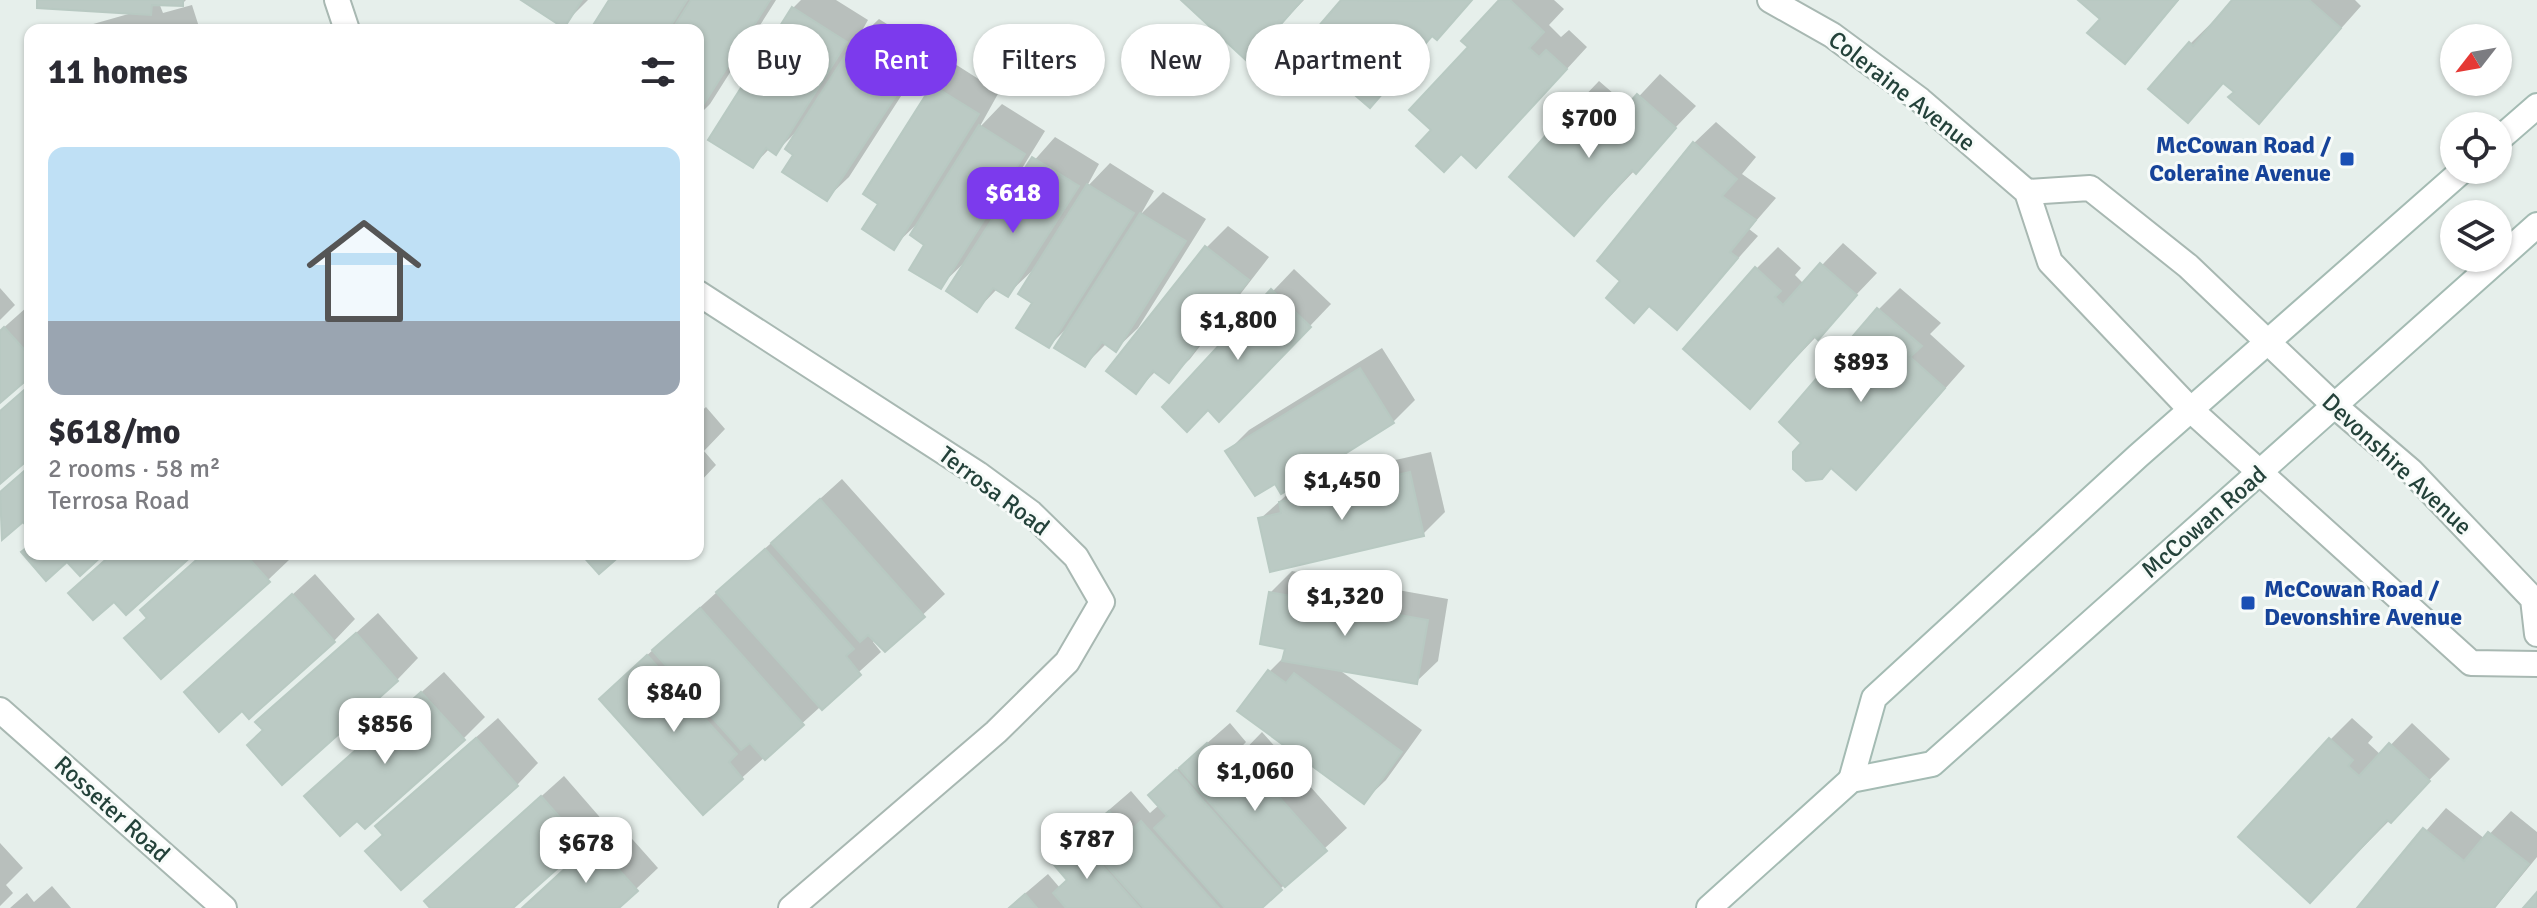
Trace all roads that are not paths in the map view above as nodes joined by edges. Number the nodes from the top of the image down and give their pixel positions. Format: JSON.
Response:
{"nodes":[{"id":1,"x":337,"y":0,"type":"edge"},
{"id":2,"x":1770,"y":0,"type":"edge"},
{"id":3,"x":345,"y":24,"type":"edge"},
{"id":4,"x":2537,"y":106,"type":"edge"},
{"id":5,"x":2512,"y":128,"type":"edge"},
{"id":6,"x":2447,"y":184,"type":"edge"},
{"id":7,"x":2027,"y":192,"type":"junction"},
{"id":8,"x":2537,"y":225,"type":"edge"},
{"id":9,"x":704,"y":297,"type":"edge"},
{"id":10,"x":2268,"y":342,"type":"junction"},
{"id":11,"x":2335,"y":406,"type":"junction"},
{"id":12,"x":2192,"y":411,"type":"junction"},
{"id":13,"x":2260,"y":473,"type":"junction"},
{"id":14,"x":2537,"y":634,"type":"edge"},
{"id":15,"x":2537,"y":664,"type":"edge"},
{"id":16,"x":0,"y":710,"type":"edge"},
{"id":17,"x":1851,"y":780,"type":"junction"},
{"id":18,"x":224,"y":908,"type":"edge"},
{"id":19,"x":791,"y":908,"type":"edge"},
{"id":20,"x":1709,"y":908,"type":"edge"}],
"edges":[{"from":1,"to":3,"type":"street"},
{"from":2,"to":7,"type":"street","name":"Coleraine Avenue"},
{"from":4,"to":5,"type":"street"},
{"from":6,"to":10,"type":"street"},
{"from":7,"to":10,"type":"street"},
{"from":7,"to":12,"type":"street"},
{"from":8,"to":11,"type":"street","name":"McCowan Road"},
{"from":9,"to":19,"type":"street","name":"Terrosa Road"},
{"from":10,"to":11,"type":"street","name":"Devonshire Avenue"},
{"from":10,"to":12,"type":"street"},
{"from":11,"to":13,"type":"street","name":"McCowan Road"},
{"from":11,"to":14,"type":"street","name":"Devonshire Avenue"},
{"from":12,"to":13,"type":"street"},
{"from":12,"to":17,"type":"street"},
{"from":13,"to":15,"type":"street"},
{"from":13,"to":17,"type":"street","name":"McCowan Road"},
{"from":16,"to":18,"type":"street","name":"Rosseter Road"},
{"from":17,"to":20,"type":"street"}]}
